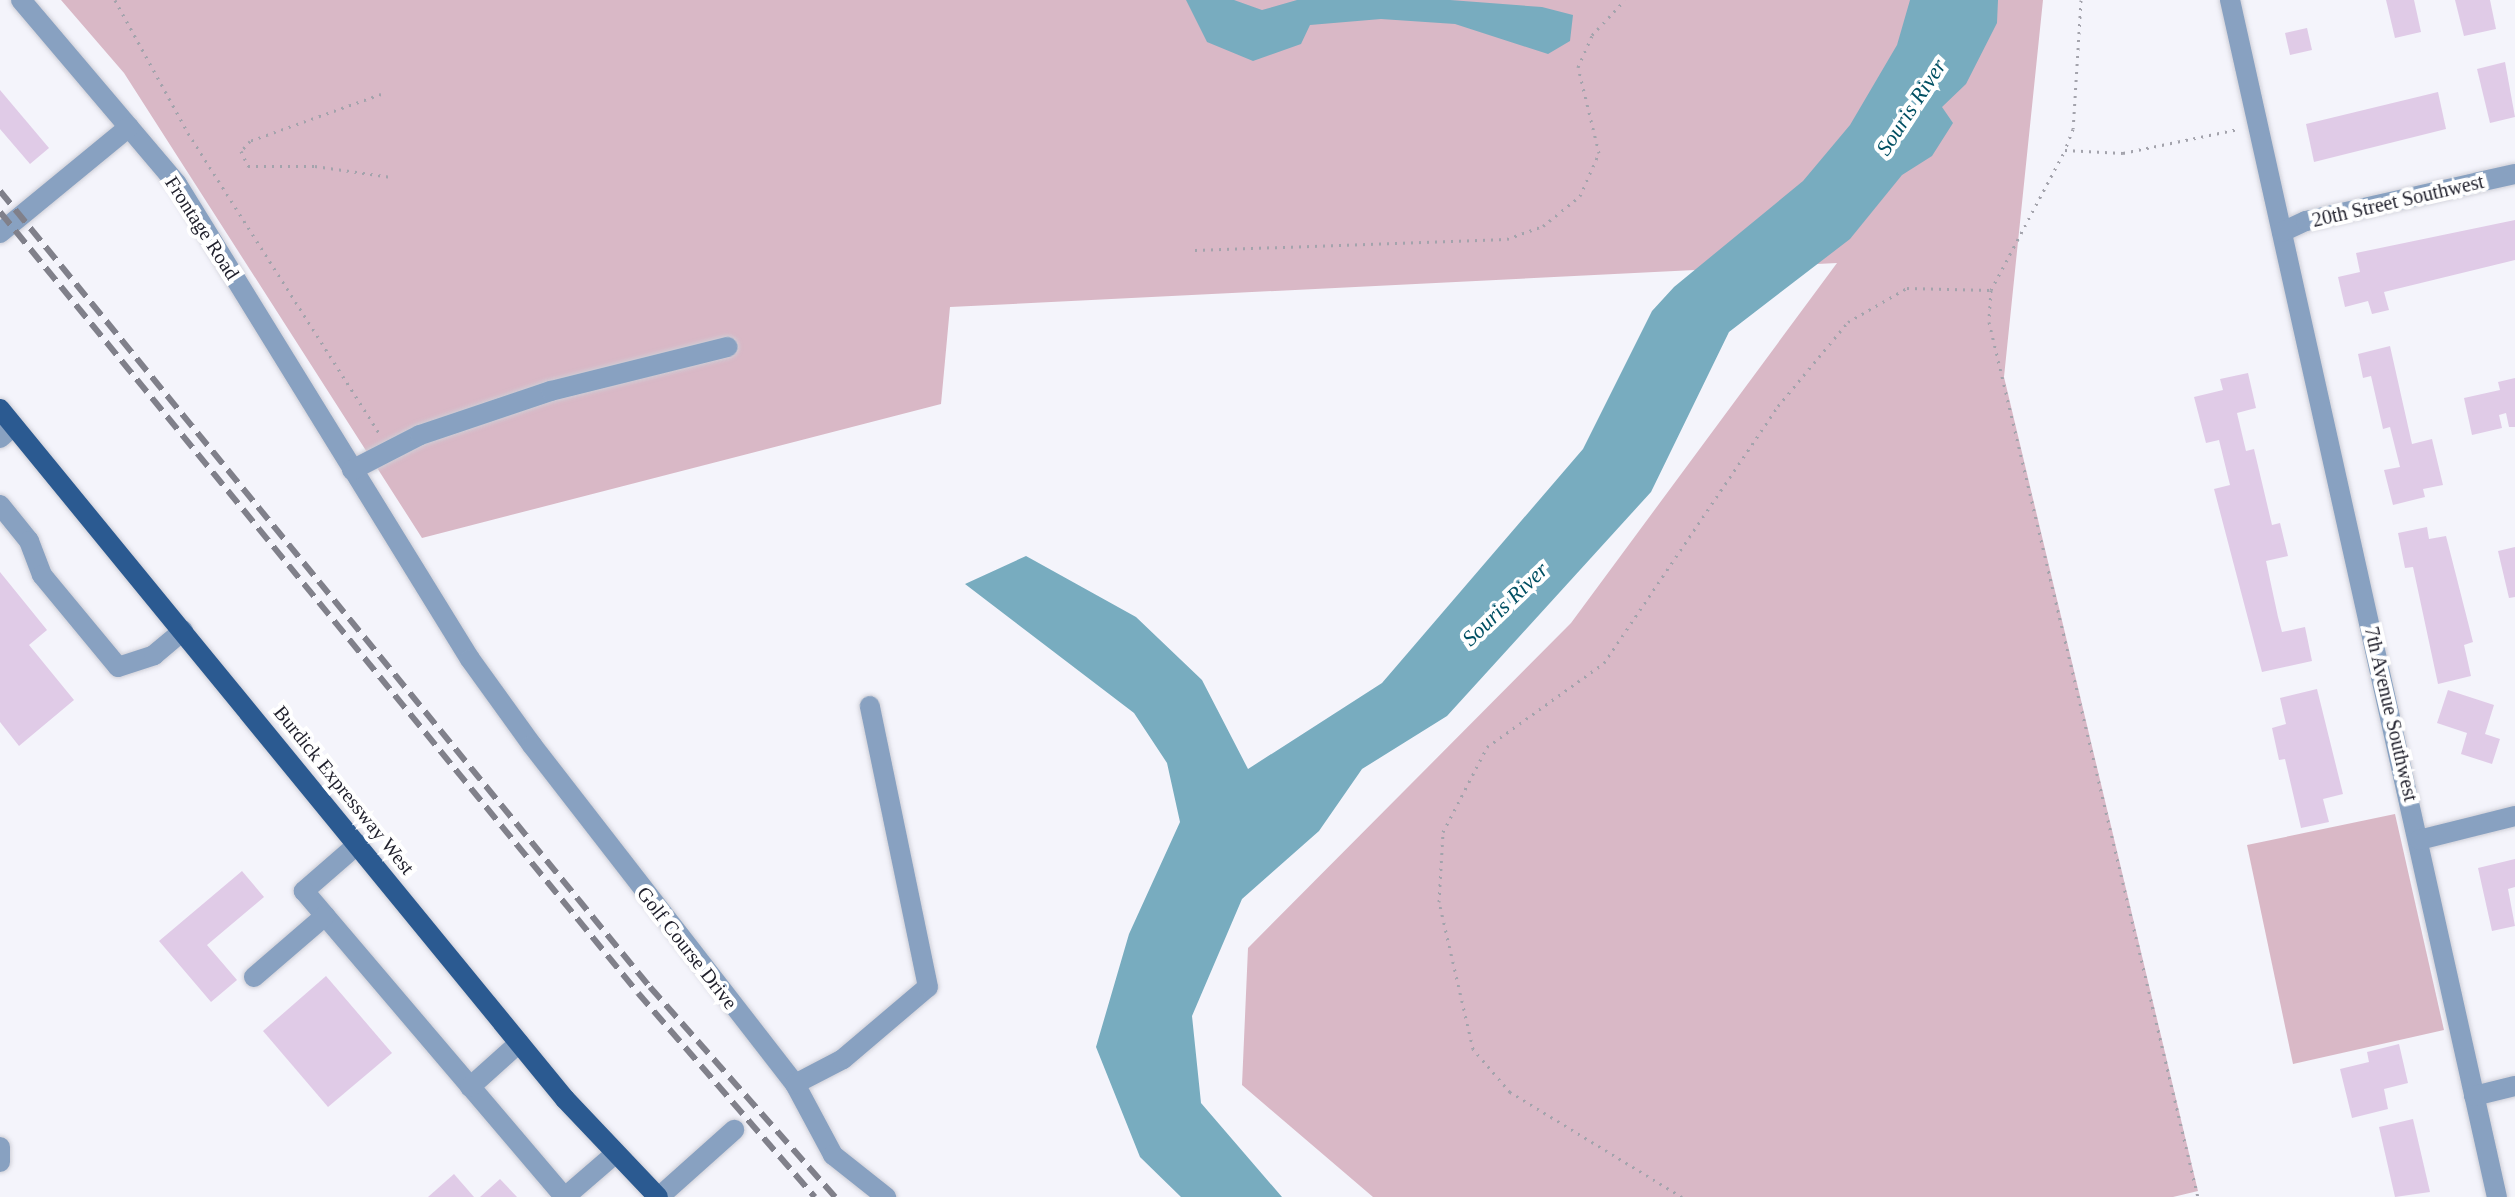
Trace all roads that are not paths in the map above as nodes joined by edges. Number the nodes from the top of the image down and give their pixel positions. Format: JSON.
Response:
{"nodes":[{"id":1,"x":21,"y":0,"type":"edge"},
{"id":2,"x":2230,"y":0,"type":"edge"},
{"id":3,"x":129,"y":127,"type":"junction"},
{"id":4,"x":2515,"y":174,"type":"edge"},
{"id":5,"x":2282,"y":232,"type":"junction"},
{"id":6,"x":0,"y":233,"type":"edge"},
{"id":7,"x":728,"y":347,"type":"dead end"},
{"id":8,"x":0,"y":409,"type":"edge"},
{"id":9,"x":7,"y":432,"type":"edge"},
{"id":10,"x":330,"y":435,"type":"joint"},
{"id":11,"x":352,"y":470,"type":"junction"},
{"id":12,"x":0,"y":505,"type":"edge"},
{"id":13,"x":183,"y":631,"type":"junction"},
{"id":14,"x":870,"y":706,"type":"dead end"},
{"id":15,"x":2515,"y":816,"type":"edge"},
{"id":16,"x":2419,"y":840,"type":"junction"},
{"id":17,"x":358,"y":844,"type":"junction"},
{"id":18,"x":325,"y":916,"type":"junction"},
{"id":19,"x":254,"y":977,"type":"dead end"},
{"id":20,"x":519,"y":1043,"type":"junction"},
{"id":21,"x":795,"y":1084,"type":"junction"},
{"id":22,"x":2515,"y":1086,"type":"edge"},
{"id":23,"x":470,"y":1087,"type":"junction"},
{"id":24,"x":2474,"y":1096,"type":"junction"},
{"id":25,"x":734,"y":1130,"type":"dead end"},
{"id":26,"x":0,"y":1147,"type":"edge"},
{"id":27,"x":616,"y":1153,"type":"junction"},
{"id":28,"x":0,"y":1162,"type":"edge"},
{"id":29,"x":564,"y":1197,"type":"edge"},
{"id":30,"x":658,"y":1197,"type":"edge"},
{"id":31,"x":886,"y":1197,"type":"edge"},
{"id":32,"x":2497,"y":1197,"type":"edge"}],
"edges":[{"from":1,"to":3,"type":"street","name":"Frontage Road"},
{"from":2,"to":5,"type":"street","name":"7th Avenue Southwest"},
{"from":3,"to":6,"type":"street"},
{"from":3,"to":10,"type":"street","name":"Frontage Road"},
{"from":4,"to":5,"type":"street","name":"20th Street Southwest"},
{"from":5,"to":16,"type":"street","name":"7th Avenue Southwest"},
{"from":7,"to":11,"type":"street"},
{"from":8,"to":9,"type":"main road","name":"Burdick Expressway West"},
{"from":9,"to":13,"type":"main road","name":"Burdick Expressway West"},
{"from":10,"to":11,"type":"street","name":"Golf Course Drive"},
{"from":11,"to":21,"type":"street","name":"Golf Course Drive"},
{"from":12,"to":13,"type":"street"},
{"from":13,"to":17,"type":"main road","name":"Burdick Expressway West"},
{"from":14,"to":21,"type":"street"},
{"from":15,"to":16,"type":"street"},
{"from":16,"to":24,"type":"street","name":"7th Avenue Southwest"},
{"from":17,"to":18,"type":"street"},
{"from":17,"to":20,"type":"main road","name":"Burdick Expressway West"},
{"from":18,"to":19,"type":"street"},
{"from":18,"to":23,"type":"street"},
{"from":20,"to":23,"type":"street"},
{"from":20,"to":27,"type":"main road","name":"Burdick Expressway West"},
{"from":21,"to":31,"type":"street","name":"Golf Course Drive"},
{"from":22,"to":24,"type":"street"},
{"from":23,"to":29,"type":"street"},
{"from":24,"to":32,"type":"street","name":"7th Avenue Southwest"},
{"from":25,"to":30,"type":"street"},
{"from":26,"to":28,"type":"street"},
{"from":27,"to":29,"type":"street"},
{"from":27,"to":30,"type":"main road","name":"Burdick Expressway West"}]}
